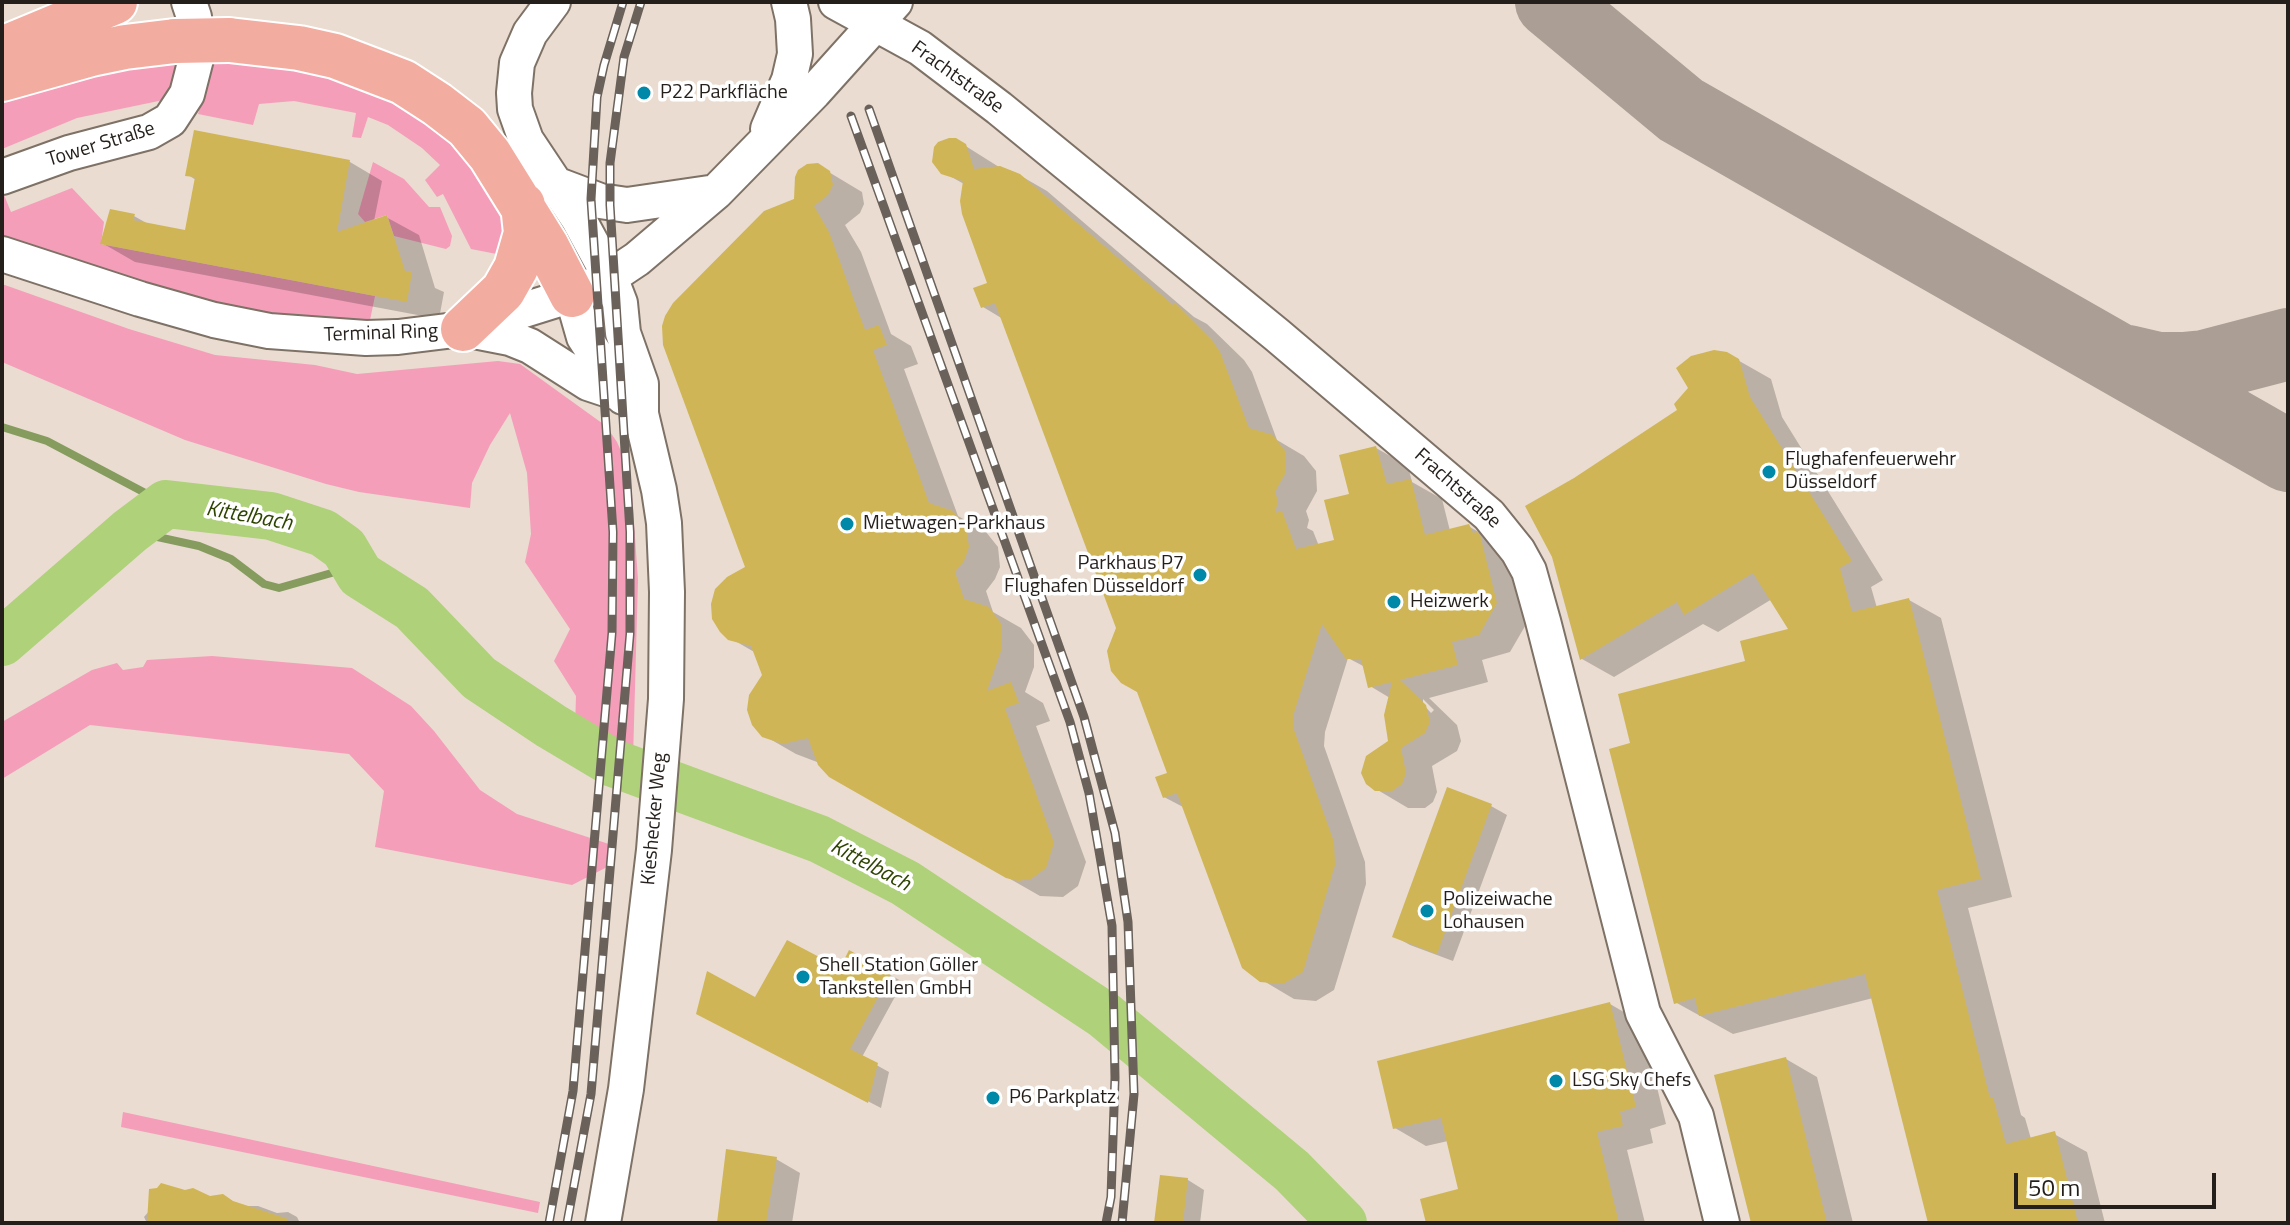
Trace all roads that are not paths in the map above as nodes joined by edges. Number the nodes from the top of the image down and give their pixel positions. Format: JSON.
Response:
{"nodes":[{"id":1,"x":115,"y":2,"type":"edge"},
{"id":2,"x":789,"y":2,"type":"edge"},
{"id":3,"x":836,"y":2,"type":"edge"},
{"id":4,"x":550,"y":6,"type":"edge"},
{"id":5,"x":885,"y":13,"type":"edge"},
{"id":6,"x":182,"y":22,"type":"edge"},
{"id":7,"x":2,"y":49,"type":"edge"},
{"id":8,"x":2,"y":79,"type":"edge"},
{"id":9,"x":761,"y":147,"type":"junction"},
{"id":10,"x":2,"y":177,"type":"edge"},
{"id":11,"x":716,"y":192,"type":"junction"},
{"id":12,"x":539,"y":195,"type":"junction"},
{"id":13,"x":2,"y":254,"type":"edge"},
{"id":14,"x":591,"y":286,"type":"junction"},
{"id":15,"x":463,"y":329,"type":"junction"},
{"id":16,"x":630,"y":404,"type":"junction"},
{"id":17,"x":603,"y":1223,"type":"edge"},
{"id":18,"x":1722,"y":1223,"type":"edge"}],
"edges":[{"from":1,"to":7,"type":"highway"},
{"from":2,"to":9,"type":"street","name":"Terminal Ring"},
{"from":3,"to":5,"type":"street"},
{"from":4,"to":12,"type":"street"},
{"from":5,"to":9,"type":"street","name":"Terminal Ring"},
{"from":5,"to":18,"type":"street","name":"Frachtstraße"},
{"from":6,"to":8,"type":"highway"},
{"from":6,"to":10,"type":"street","name":"Tower Straße"},
{"from":6,"to":12,"type":"highway","bridge":true},
{"from":9,"to":11,"type":"street","name":"Terminal Ring"},
{"from":11,"to":12,"type":"street"},
{"from":11,"to":14,"type":"street","name":"Terminal Ring"},
{"from":12,"to":14,"type":"highway"},
{"from":12,"to":15,"type":"highway"},
{"from":13,"to":15,"type":"street","name":"Terminal Ring"},
{"from":14,"to":15,"type":"street","name":"Terminal Ring"},
{"from":14,"to":16,"type":"street","name":"Kieshecker Weg"},
{"from":14,"to":16,"type":"street","name":"Kieshecker Weg"},
{"from":15,"to":16,"type":"street"},
{"from":16,"to":17,"type":"street","name":"Kieshecker Weg"}]}
